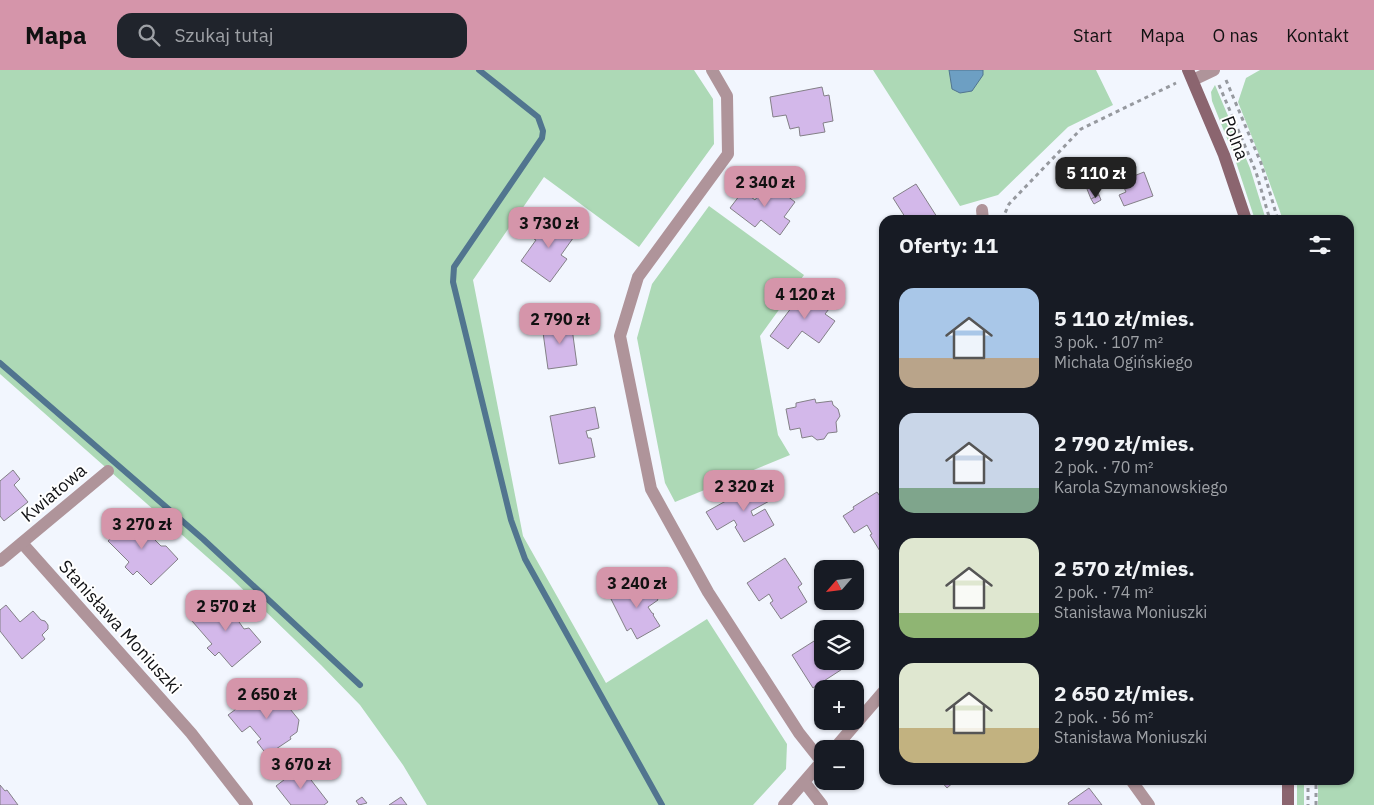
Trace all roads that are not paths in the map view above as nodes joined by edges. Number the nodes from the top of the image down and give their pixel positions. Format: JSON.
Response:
{"nodes":[{"id":1,"x":712,"y":70,"type":"edge"},
{"id":2,"x":1217,"y":72,"type":"edge"},
{"id":3,"x":1190,"y":75,"type":"edge"},
{"id":4,"x":1244,"y":215,"type":"edge"},
{"id":5,"x":108,"y":471,"type":"dead end"},
{"id":6,"x":22,"y":543,"type":"junction"},
{"id":7,"x":0,"y":561,"type":"edge"},
{"id":8,"x":879,"y":697,"type":"edge"},
{"id":9,"x":842,"y":740,"type":"edge"},
{"id":10,"x":814,"y":752,"type":"edge"},
{"id":11,"x":814,"y":771,"type":"edge"},
{"id":12,"x":804,"y":783,"type":"junction"},
{"id":13,"x":1135,"y":785,"type":"edge"},
{"id":14,"x":1288,"y":785,"type":"edge"},
{"id":15,"x":247,"y":805,"type":"edge"},
{"id":16,"x":784,"y":805,"type":"edge"},
{"id":17,"x":822,"y":805,"type":"edge"},
{"id":18,"x":1149,"y":805,"type":"edge"},
{"id":19,"x":1288,"y":805,"type":"edge"}],
"edges":[{"from":1,"to":10,"type":"street"},
{"from":2,"to":3,"type":"street"},
{"from":3,"to":4,"type":"street","name":"Polna"},
{"from":5,"to":6,"type":"street","name":"Kwiatowa"},
{"from":6,"to":7,"type":"street","name":"Kwiatowa"},
{"from":6,"to":15,"type":"street","name":"Stanisława Moniuszki"},
{"from":8,"to":9,"type":"street"},
{"from":11,"to":12,"type":"street"},
{"from":12,"to":16,"type":"street"},
{"from":12,"to":17,"type":"street"},
{"from":13,"to":18,"type":"street"},
{"from":14,"to":19,"type":"street"}]}
